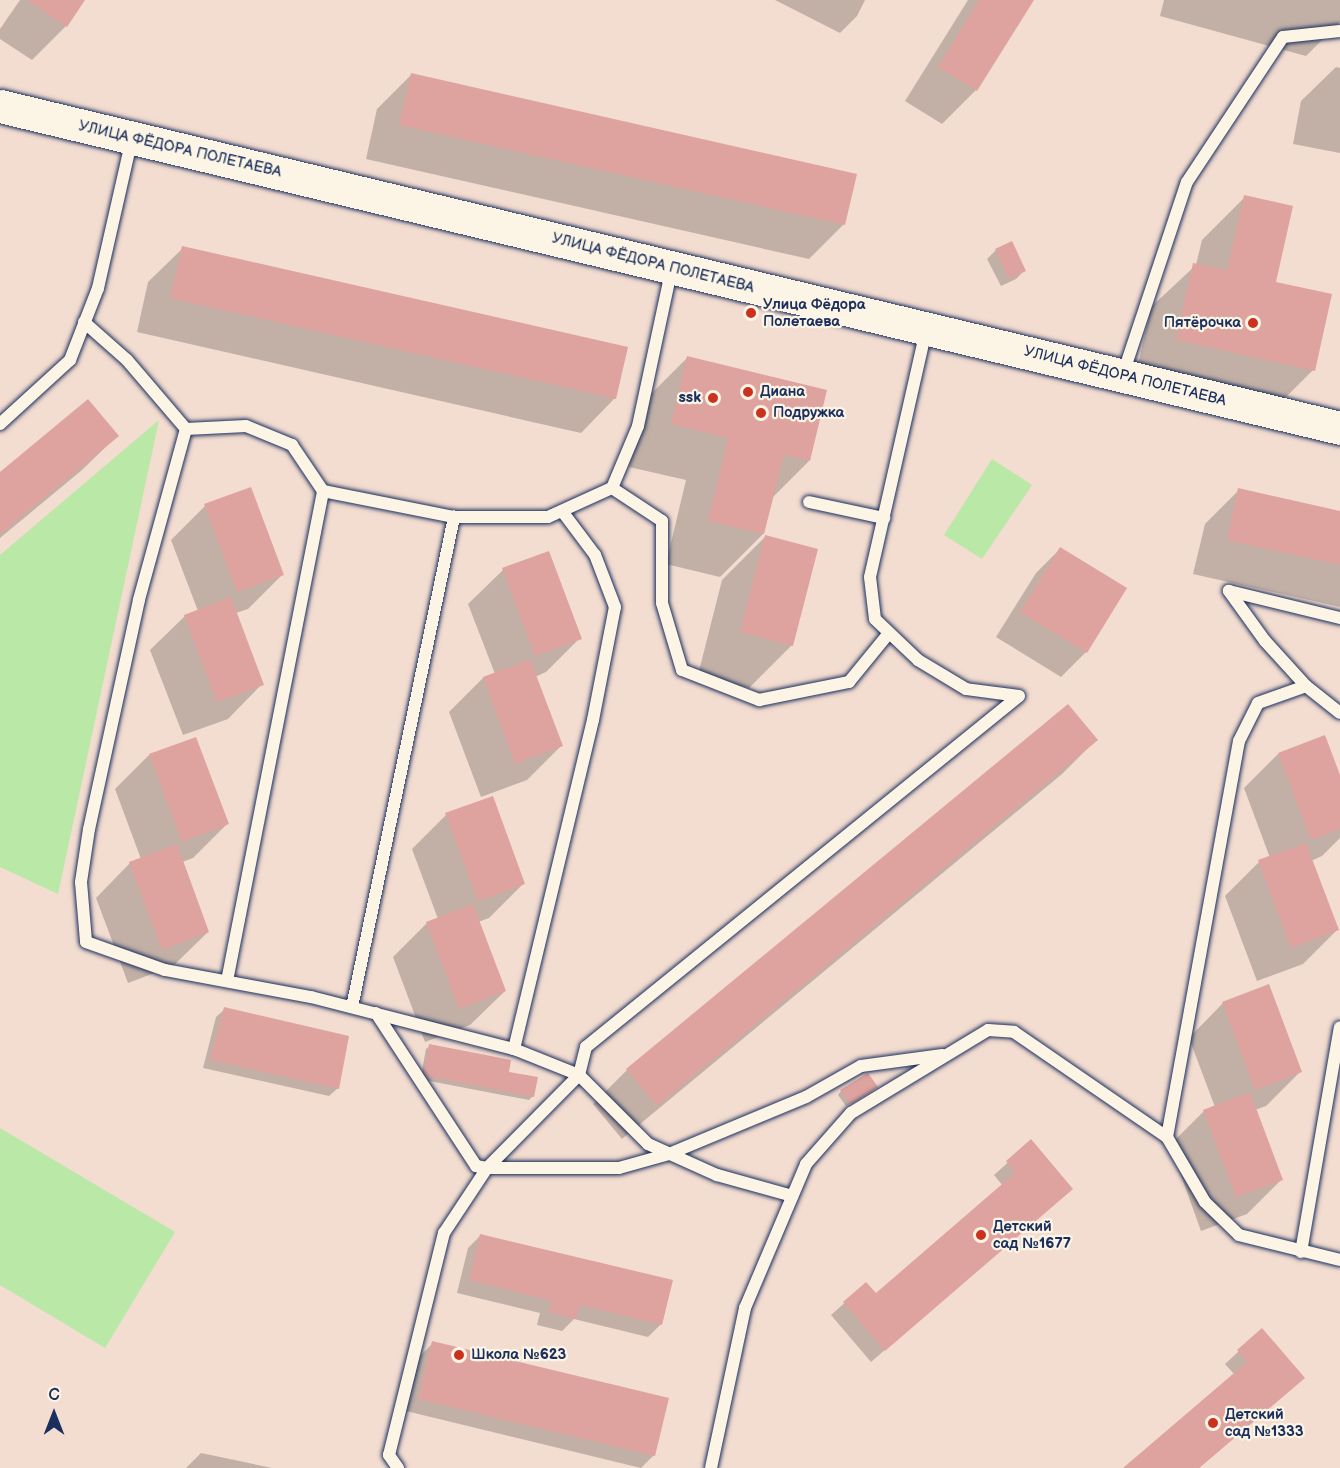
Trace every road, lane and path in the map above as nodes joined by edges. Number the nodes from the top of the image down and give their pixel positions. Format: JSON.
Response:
{"nodes":[{"id":1,"x":1340,"y":31,"type":"edge"},
{"id":2,"x":0,"y":106,"type":"edge"},
{"id":3,"x":132,"y":138,"type":"junction"},
{"id":4,"x":672,"y":267,"type":"junction"},
{"id":5,"x":84,"y":322,"type":"junction"},
{"id":6,"x":927,"y":328,"type":"junction"},
{"id":7,"x":1122,"y":375,"type":"junction"},
{"id":8,"x":0,"y":424,"type":"edge"},
{"id":9,"x":1340,"y":428,"type":"edge"},
{"id":10,"x":186,"y":429,"type":"junction"},
{"id":11,"x":612,"y":488,"type":"junction"},
{"id":12,"x":323,"y":491,"type":"junction"},
{"id":13,"x":809,"y":502,"type":"dead end"},
{"id":14,"x":562,"y":511,"type":"junction"},
{"id":15,"x":454,"y":517,"type":"junction"},
{"id":16,"x":884,"y":518,"type":"junction"},
{"id":17,"x":1340,"y":618,"type":"edge"},
{"id":18,"x":889,"y":633,"type":"junction"},
{"id":19,"x":1306,"y":686,"type":"junction"},
{"id":20,"x":1340,"y":713,"type":"edge"},
{"id":21,"x":227,"y":981,"type":"junction"},
{"id":22,"x":352,"y":1007,"type":"junction"},
{"id":23,"x":376,"y":1013,"type":"junction"},
{"id":24,"x":1340,"y":1027,"type":"edge"},
{"id":25,"x":514,"y":1049,"type":"junction"},
{"id":26,"x":947,"y":1055,"type":"junction"},
{"id":27,"x":579,"y":1075,"type":"junction"},
{"id":28,"x":1167,"y":1137,"type":"junction"},
{"id":29,"x":669,"y":1154,"type":"junction"},
{"id":30,"x":487,"y":1167,"type":"junction"},
{"id":31,"x":792,"y":1196,"type":"junction"},
{"id":32,"x":1301,"y":1252,"type":"junction"},
{"id":33,"x":1340,"y":1260,"type":"edge"},
{"id":34,"x":398,"y":1468,"type":"edge"},
{"id":35,"x":711,"y":1468,"type":"edge"}],
"edges":[{"from":1,"to":7,"type":"lane"},
{"from":2,"to":3,"type":"main road","name":"УЛИЦА ФЁДОРА ПОЛЕТАЕВА"},
{"from":3,"to":4,"type":"main road","name":"УЛИЦА ФЁДОРА ПОЛЕТАЕВА"},
{"from":3,"to":5,"type":"lane"},
{"from":4,"to":6,"type":"main road","name":"УЛИЦА ФЁДОРА ПОЛЕТАЕВА"},
{"from":4,"to":11,"type":"lane"},
{"from":5,"to":8,"type":"lane"},
{"from":5,"to":10,"type":"lane"},
{"from":6,"to":7,"type":"main road","name":"УЛИЦА ФЁДОРА ПОЛЕТАЕВА"},
{"from":6,"to":16,"type":"lane"},
{"from":7,"to":9,"type":"main road","name":"УЛИЦА ФЁДОРА ПОЛЕТАЕВА"},
{"from":10,"to":12,"type":"lane"},
{"from":10,"to":21,"type":"lane"},
{"from":11,"to":14,"type":"lane"},
{"from":11,"to":18,"type":"lane"},
{"from":12,"to":15,"type":"lane"},
{"from":12,"to":21,"type":"lane"},
{"from":13,"to":16,"type":"lane"},
{"from":14,"to":15,"type":"lane"},
{"from":14,"to":25,"type":"lane"},
{"from":15,"to":22,"type":"lane"},
{"from":16,"to":18,"type":"lane"},
{"from":17,"to":19,"type":"lane"},
{"from":18,"to":27,"type":"lane"},
{"from":19,"to":20,"type":"lane"},
{"from":19,"to":28,"type":"lane"},
{"from":21,"to":22,"type":"lane"},
{"from":22,"to":23,"type":"lane"},
{"from":23,"to":25,"type":"lane"},
{"from":23,"to":30,"type":"lane"},
{"from":24,"to":32,"type":"lane"},
{"from":25,"to":27,"type":"lane"},
{"from":26,"to":28,"type":"lane"},
{"from":26,"to":29,"type":"lane"},
{"from":26,"to":31,"type":"lane"},
{"from":27,"to":29,"type":"lane"},
{"from":27,"to":30,"type":"lane"},
{"from":28,"to":32,"type":"lane"},
{"from":29,"to":30,"type":"lane"},
{"from":29,"to":31,"type":"lane"},
{"from":30,"to":34,"type":"lane"},
{"from":31,"to":35,"type":"lane"},
{"from":32,"to":33,"type":"lane"}]}
